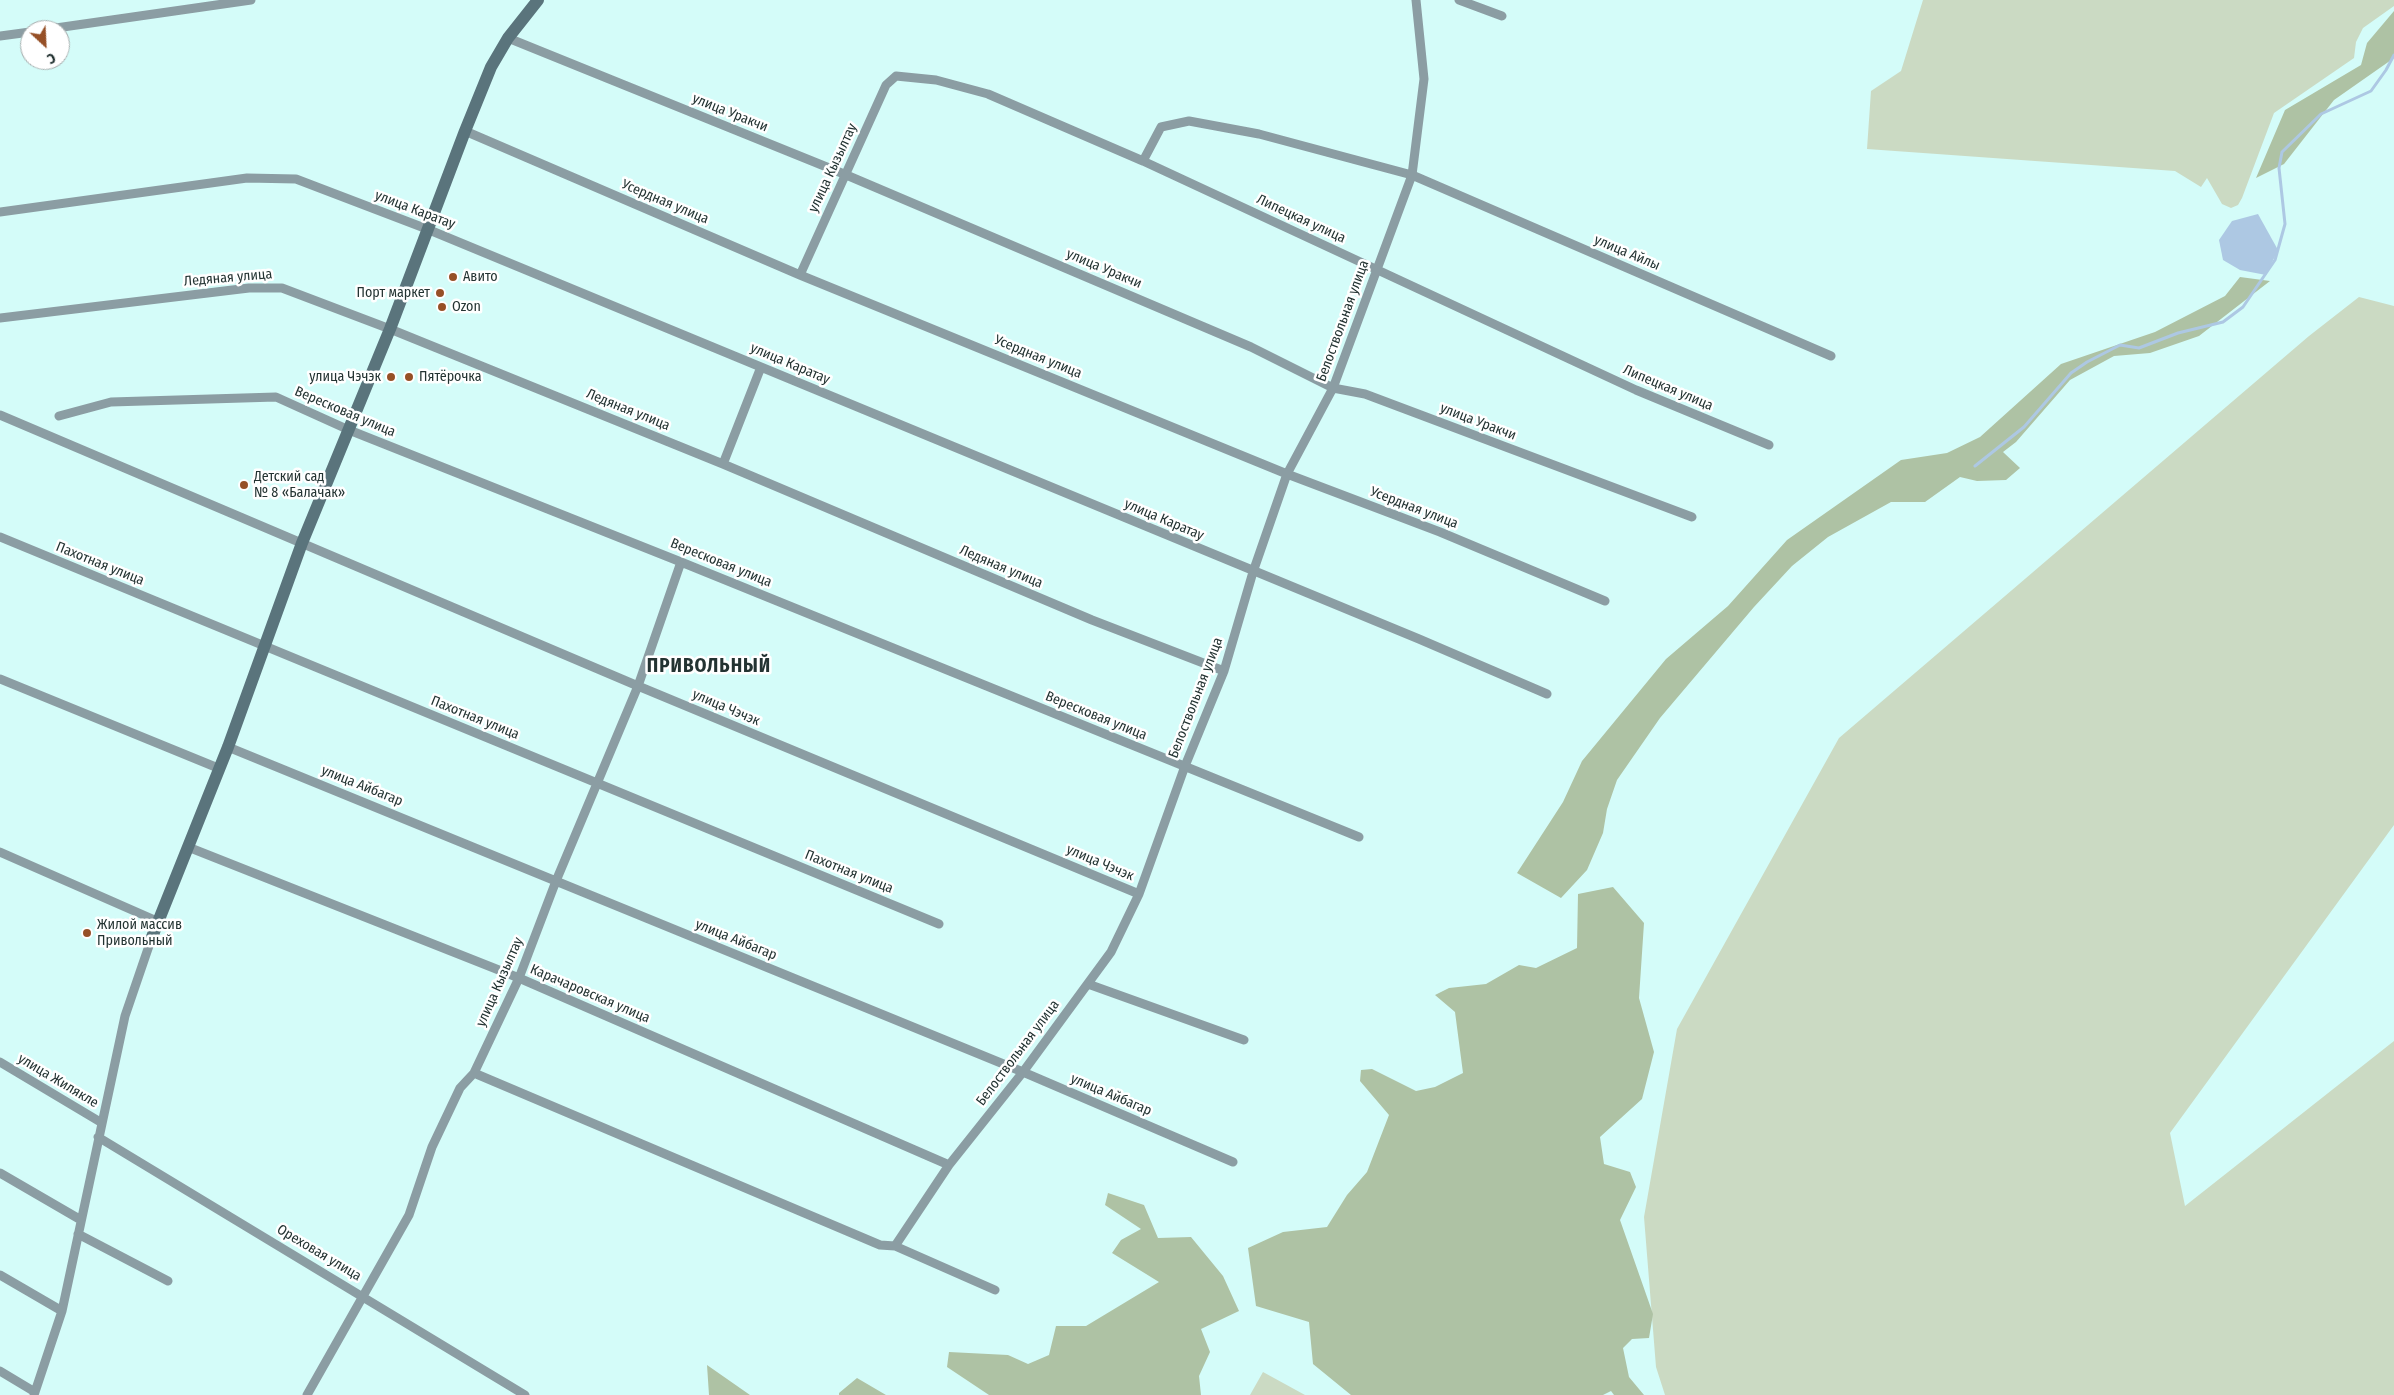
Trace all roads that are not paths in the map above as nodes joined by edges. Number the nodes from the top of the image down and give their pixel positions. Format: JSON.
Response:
{"nodes":[{"id":1,"x":251,"y":0,"type":"edge"},
{"id":2,"x":538,"y":0,"type":"edge"},
{"id":3,"x":1416,"y":0,"type":"edge"},
{"id":4,"x":1459,"y":0,"type":"edge"},
{"id":5,"x":218,"y":2,"type":"edge"},
{"id":6,"x":1502,"y":16,"type":"dead end"},
{"id":7,"x":70,"y":26,"type":"edge"},
{"id":8,"x":20,"y":33,"type":"edge"},
{"id":9,"x":0,"y":36,"type":"edge"},
{"id":10,"x":508,"y":38,"type":"junction"},
{"id":11,"x":896,"y":76,"type":"joint"},
{"id":12,"x":465,"y":131,"type":"junction"},
{"id":13,"x":1143,"y":161,"type":"junction"},
{"id":14,"x":844,"y":174,"type":"junction"},
{"id":15,"x":1412,"y":175,"type":"junction"},
{"id":16,"x":0,"y":212,"type":"edge"},
{"id":17,"x":427,"y":229,"type":"junction"},
{"id":18,"x":1377,"y":269,"type":"junction"},
{"id":19,"x":800,"y":275,"type":"junction"},
{"id":20,"x":0,"y":318,"type":"edge"},
{"id":21,"x":390,"y":329,"type":"junction"},
{"id":22,"x":1831,"y":356,"type":"dead end"},
{"id":23,"x":761,"y":367,"type":"junction"},
{"id":24,"x":1333,"y":388,"type":"junction"},
{"id":25,"x":0,"y":414,"type":"edge"},
{"id":26,"x":59,"y":416,"type":"dead end"},
{"id":27,"x":348,"y":430,"type":"junction"},
{"id":28,"x":1769,"y":445,"type":"dead end"},
{"id":29,"x":723,"y":464,"type":"junction"},
{"id":30,"x":1287,"y":474,"type":"junction"},
{"id":31,"x":1692,"y":517,"type":"dead end"},
{"id":32,"x":0,"y":537,"type":"edge"},
{"id":33,"x":302,"y":543,"type":"junction"},
{"id":34,"x":681,"y":562,"type":"junction"},
{"id":35,"x":1253,"y":572,"type":"junction"},
{"id":36,"x":1605,"y":601,"type":"dead end"},
{"id":37,"x":264,"y":646,"type":"junction"},
{"id":38,"x":1224,"y":671,"type":"junction"},
{"id":39,"x":0,"y":679,"type":"edge"},
{"id":40,"x":638,"y":686,"type":"junction"},
{"id":41,"x":1547,"y":694,"type":"dead end"},
{"id":42,"x":228,"y":746,"type":"junction"},
{"id":43,"x":1185,"y":766,"type":"junction"},
{"id":44,"x":218,"y":768,"type":"junction"},
{"id":45,"x":598,"y":784,"type":"junction"},
{"id":46,"x":1358,"y":837,"type":"dead end"},
{"id":47,"x":188,"y":847,"type":"junction"},
{"id":48,"x":0,"y":852,"type":"edge"},
{"id":49,"x":556,"y":881,"type":"junction"},
{"id":50,"x":1139,"y":894,"type":"junction"},
{"id":51,"x":157,"y":921,"type":"junction"},
{"id":52,"x":940,"y":924,"type":"dead end"},
{"id":53,"x":152,"y":937,"type":"joint"},
{"id":54,"x":519,"y":978,"type":"junction"},
{"id":55,"x":1088,"y":984,"type":"junction"},
{"id":56,"x":1244,"y":1040,"type":"dead end"},
{"id":57,"x":0,"y":1062,"type":"edge"},
{"id":58,"x":474,"y":1072,"type":"junction"},
{"id":59,"x":1022,"y":1072,"type":"junction"},
{"id":60,"x":102,"y":1123,"type":"junction"},
{"id":61,"x":98,"y":1137,"type":"junction"},
{"id":62,"x":1233,"y":1162,"type":"dead end"},
{"id":63,"x":950,"y":1165,"type":"junction"},
{"id":64,"x":0,"y":1173,"type":"edge"},
{"id":65,"x":81,"y":1220,"type":"junction"},
{"id":66,"x":78,"y":1234,"type":"junction"},
{"id":67,"x":895,"y":1246,"type":"junction"},
{"id":68,"x":0,"y":1275,"type":"edge"},
{"id":69,"x":168,"y":1281,"type":"dead end"},
{"id":70,"x":995,"y":1290,"type":"dead end"},
{"id":71,"x":364,"y":1295,"type":"junction"},
{"id":72,"x":62,"y":1312,"type":"junction"},
{"id":73,"x":0,"y":1371,"type":"edge"},
{"id":74,"x":34,"y":1394,"type":"edge"},
{"id":75,"x":308,"y":1395,"type":"edge"},
{"id":76,"x":525,"y":1395,"type":"edge"}],
"edges":[{"from":1,"to":5,"type":"street"},
{"from":2,"to":10,"type":"street"},
{"from":3,"to":15,"type":"street","name":"Белоствольная улица"},
{"from":4,"to":6,"type":"street"},
{"from":5,"to":7,"type":"street"},
{"from":8,"to":9,"type":"street"},
{"from":10,"to":12,"type":"street"},
{"from":10,"to":14,"type":"street","name":"улица Уракчи"},
{"from":11,"to":13,"type":"street","name":"Липецкая улица"},
{"from":11,"to":14,"type":"street","name":"улица Кызылтау"},
{"from":12,"to":17,"type":"street"},
{"from":12,"to":19,"type":"street","name":"Усердная улица"},
{"from":13,"to":15,"type":"street","name":"улица Айлы"},
{"from":13,"to":18,"type":"street","name":"Липецкая улица"},
{"from":14,"to":19,"type":"street","name":"улица Кызылтау"},
{"from":14,"to":24,"type":"street","name":"улица Уракчи"},
{"from":15,"to":18,"type":"street","name":"Белоствольная улица"},
{"from":15,"to":22,"type":"street","name":"улица Айлы"},
{"from":16,"to":17,"type":"street","name":"улица Каратау"},
{"from":17,"to":21,"type":"street"},
{"from":17,"to":23,"type":"street","name":"улица Каратау"},
{"from":18,"to":24,"type":"street","name":"Белоствольная улица"},
{"from":18,"to":28,"type":"street","name":"Липецкая улица"},
{"from":19,"to":30,"type":"street","name":"Усердная улица"},
{"from":20,"to":21,"type":"street","name":"Ледяная улица"},
{"from":21,"to":27,"type":"street"},
{"from":21,"to":29,"type":"street","name":"Ледяная улица"},
{"from":23,"to":29,"type":"street"},
{"from":23,"to":35,"type":"street","name":"улица Каратау"},
{"from":24,"to":30,"type":"street","name":"Белоствольная улица"},
{"from":24,"to":31,"type":"street","name":"улица Уракчи"},
{"from":25,"to":33,"type":"street","name":"улица Чэчэк"},
{"from":26,"to":27,"type":"street","name":"Вересковая улица"},
{"from":27,"to":33,"type":"street"},
{"from":27,"to":34,"type":"street","name":"Вересковая улица"},
{"from":29,"to":38,"type":"street","name":"Ледяная улица"},
{"from":30,"to":35,"type":"street","name":"Белоствольная улица"},
{"from":30,"to":36,"type":"street","name":"Усердная улица"},
{"from":32,"to":37,"type":"street","name":"Пахотная улица"},
{"from":33,"to":37,"type":"street"},
{"from":33,"to":40,"type":"street","name":"улица Чэчэк"},
{"from":34,"to":40,"type":"street","name":"улица Кызылтау"},
{"from":34,"to":43,"type":"street","name":"Вересковая улица"},
{"from":35,"to":38,"type":"street","name":"Белоствольная улица"},
{"from":35,"to":41,"type":"street","name":"улица Каратау"},
{"from":37,"to":42,"type":"street"},
{"from":37,"to":45,"type":"street","name":"Пахотная улица"},
{"from":38,"to":43,"type":"street","name":"Белоствольная улица"},
{"from":39,"to":44,"type":"street"},
{"from":40,"to":45,"type":"street","name":"улица Кызылтау"},
{"from":40,"to":50,"type":"street","name":"улица Чэчэк"},
{"from":42,"to":44,"type":"street"},
{"from":42,"to":49,"type":"street","name":"улица Айбагар"},
{"from":43,"to":46,"type":"street","name":"Вересковая улица"},
{"from":43,"to":50,"type":"street","name":"Белоствольная улица"},
{"from":44,"to":47,"type":"street"},
{"from":45,"to":49,"type":"street","name":"улица Кызылтау"},
{"from":45,"to":52,"type":"street","name":"Пахотная улица"},
{"from":47,"to":51,"type":"street"},
{"from":47,"to":54,"type":"street","name":"Карачаровская улица"},
{"from":48,"to":51,"type":"street"},
{"from":49,"to":54,"type":"street","name":"улица Кызылтау"},
{"from":49,"to":59,"type":"street","name":"улица Айбагар"},
{"from":50,"to":55,"type":"street","name":"Белоствольная улица"},
{"from":51,"to":53,"type":"street"},
{"from":53,"to":60,"type":"street"},
{"from":54,"to":58,"type":"street","name":"улица Кызылтау"},
{"from":54,"to":63,"type":"street","name":"Карачаровская улица"},
{"from":55,"to":56,"type":"street"},
{"from":55,"to":59,"type":"street","name":"Белоствольная улица"},
{"from":57,"to":60,"type":"street","name":"улица Жилякле"},
{"from":58,"to":67,"type":"street"},
{"from":58,"to":71,"type":"street","name":"улица Кызылтау"},
{"from":59,"to":62,"type":"street","name":"улица Айбагар"},
{"from":59,"to":63,"type":"street","name":"Белоствольная улица"},
{"from":60,"to":61,"type":"street"},
{"from":61,"to":65,"type":"street"},
{"from":61,"to":71,"type":"street","name":"Ореховая улица"},
{"from":63,"to":67,"type":"street","name":"Белоствольная улица"},
{"from":64,"to":65,"type":"street"},
{"from":65,"to":66,"type":"street"},
{"from":66,"to":69,"type":"street"},
{"from":66,"to":72,"type":"street"},
{"from":67,"to":70,"type":"street"},
{"from":68,"to":72,"type":"street"},
{"from":71,"to":75,"type":"street","name":"улица Кызылтау"},
{"from":71,"to":76,"type":"street","name":"Ореховая улица"},
{"from":72,"to":74,"type":"street"},
{"from":73,"to":74,"type":"street"}]}
